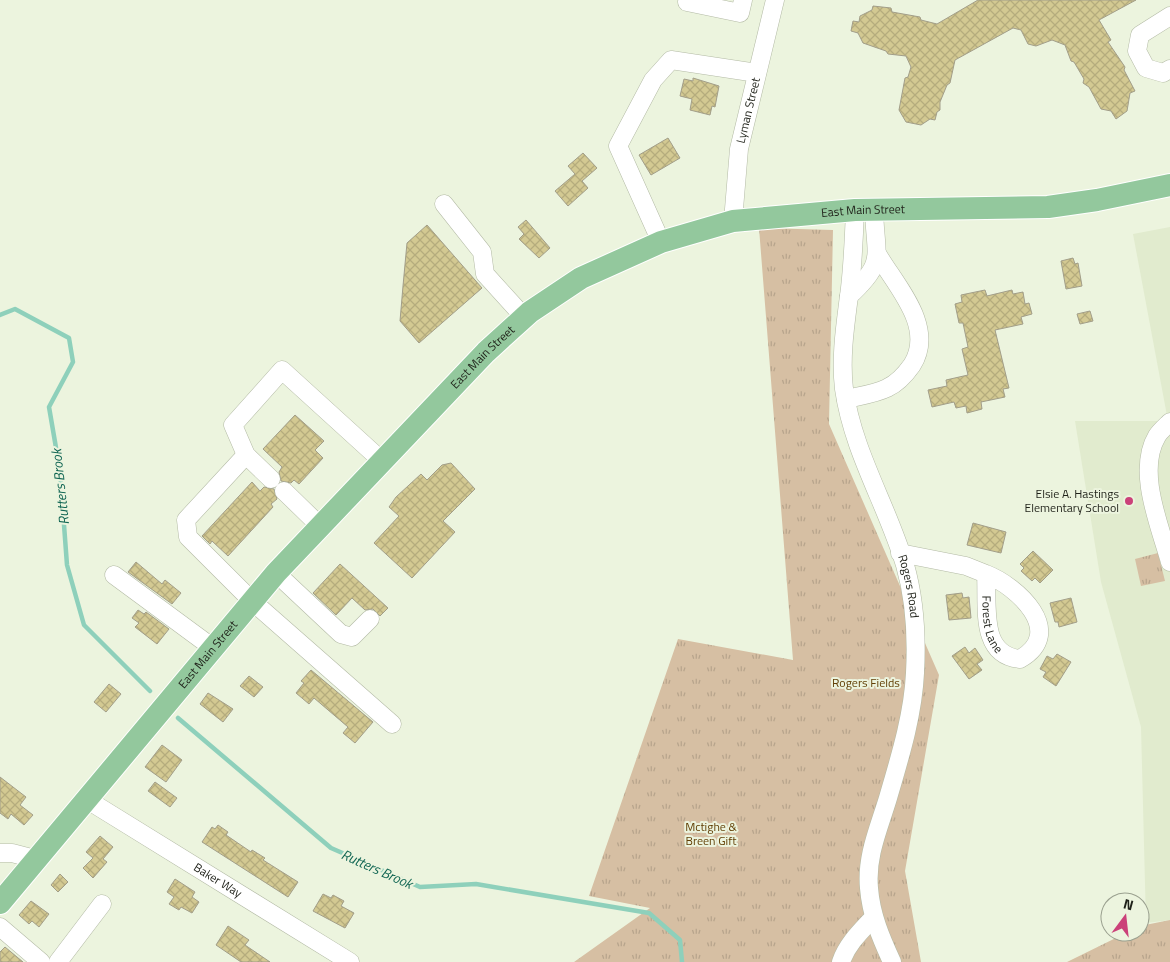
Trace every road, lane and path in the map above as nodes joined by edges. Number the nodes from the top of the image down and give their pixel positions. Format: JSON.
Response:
{"nodes":[{"id":1,"x":743,"y":0,"type":"edge"},
{"id":2,"x":775,"y":0,"type":"edge"},
{"id":3,"x":688,"y":2,"type":"dead end"},
{"id":4,"x":1170,"y":16,"type":"edge"},
{"id":5,"x":1170,"y":69,"type":"edge"},
{"id":6,"x":757,"y":73,"type":"junction"},
{"id":7,"x":1170,"y":184,"type":"edge"},
{"id":8,"x":444,"y":204,"type":"dead end"},
{"id":9,"x":864,"y":210,"type":"junction"},
{"id":10,"x":733,"y":221,"type":"junction"},
{"id":11,"x":661,"y":242,"type":"junction"},
{"id":12,"x":878,"y":255,"type":"junction"},
{"id":13,"x":849,"y":296,"type":"junction"},
{"id":14,"x":524,"y":317,"type":"junction"},
{"id":15,"x":846,"y":399,"type":"junction"},
{"id":16,"x":1170,"y":422,"type":"edge"},
{"id":17,"x":246,"y":455,"type":"junction"},
{"id":18,"x":382,"y":461,"type":"junction"},
{"id":19,"x":320,"y":526,"type":"junction"},
{"id":20,"x":900,"y":553,"type":"junction"},
{"id":21,"x":1170,"y":562,"type":"edge"},
{"id":22,"x":276,"y":572,"type":"junction"},
{"id":23,"x":986,"y":574,"type":"junction"},
{"id":24,"x":114,"y":575,"type":"dead end"},
{"id":25,"x":252,"y":601,"type":"junction"},
{"id":26,"x":370,"y":619,"type":"dead end"},
{"id":27,"x":213,"y":648,"type":"junction"},
{"id":28,"x":392,"y":724,"type":"dead end"},
{"id":29,"x":86,"y":799,"type":"junction"},
{"id":30,"x":0,"y":853,"type":"edge"},
{"id":31,"x":35,"y":859,"type":"junction"},
{"id":32,"x":0,"y":903,"type":"edge"},
{"id":33,"x":102,"y":904,"type":"dead end"},
{"id":34,"x":874,"y":917,"type":"junction"},
{"id":35,"x":0,"y":928,"type":"edge"},
{"id":36,"x":41,"y":962,"type":"edge"},
{"id":37,"x":58,"y":962,"type":"edge"},
{"id":38,"x":350,"y":962,"type":"edge"},
{"id":39,"x":841,"y":962,"type":"edge"},
{"id":40,"x":892,"y":962,"type":"edge"}],
"edges":[{"from":1,"to":3,"type":"street"},
{"from":2,"to":6,"type":"street","name":"Lyman Street"},
{"from":4,"to":5,"type":"street"},
{"from":6,"to":10,"type":"street","name":"Lyman Street"},
{"from":6,"to":11,"type":"street"},
{"from":7,"to":9,"type":"main road","name":"East Main Street"},
{"from":8,"to":14,"type":"street"},
{"from":9,"to":10,"type":"main road","name":"East Main Street"},
{"from":9,"to":12,"type":"street"},
{"from":9,"to":13,"type":"street","name":"Rogers Road"},
{"from":10,"to":11,"type":"main road","name":"East Main Street"},
{"from":11,"to":14,"type":"main road","name":"East Main Street"},
{"from":12,"to":13,"type":"street"},
{"from":12,"to":15,"type":"street"},
{"from":13,"to":15,"type":"street","name":"Rogers Road"},
{"from":14,"to":18,"type":"main road","name":"East Main Street"},
{"from":15,"to":20,"type":"street","name":"Rogers Road"},
{"from":16,"to":21,"type":"street"},
{"from":17,"to":18,"type":"street"},
{"from":17,"to":19,"type":"street"},
{"from":17,"to":25,"type":"street"},
{"from":18,"to":19,"type":"main road","name":"East Main Street"},
{"from":19,"to":22,"type":"main road","name":"East Main Street"},
{"from":20,"to":23,"type":"street","name":"Forest Lane"},
{"from":20,"to":34,"type":"street","name":"Rogers Road"},
{"from":22,"to":25,"type":"main road","name":"East Main Street"},
{"from":22,"to":26,"type":"street"},
{"from":23,"to":23,"type":"street","name":"Forest Lane"},
{"from":24,"to":27,"type":"street"},
{"from":25,"to":27,"type":"main road","name":"East Main Street"},
{"from":25,"to":28,"type":"street"},
{"from":27,"to":29,"type":"main road","name":"East Main Street"},
{"from":29,"to":31,"type":"main road","name":"East Main Street"},
{"from":29,"to":38,"type":"street","name":"Baker Way"},
{"from":30,"to":31,"type":"street"},
{"from":31,"to":32,"type":"main road","name":"East Main Street"},
{"from":33,"to":37,"type":"street"},
{"from":34,"to":39,"type":"street"},
{"from":34,"to":40,"type":"street","name":"Rogers Road"},
{"from":35,"to":36,"type":"street"}]}
